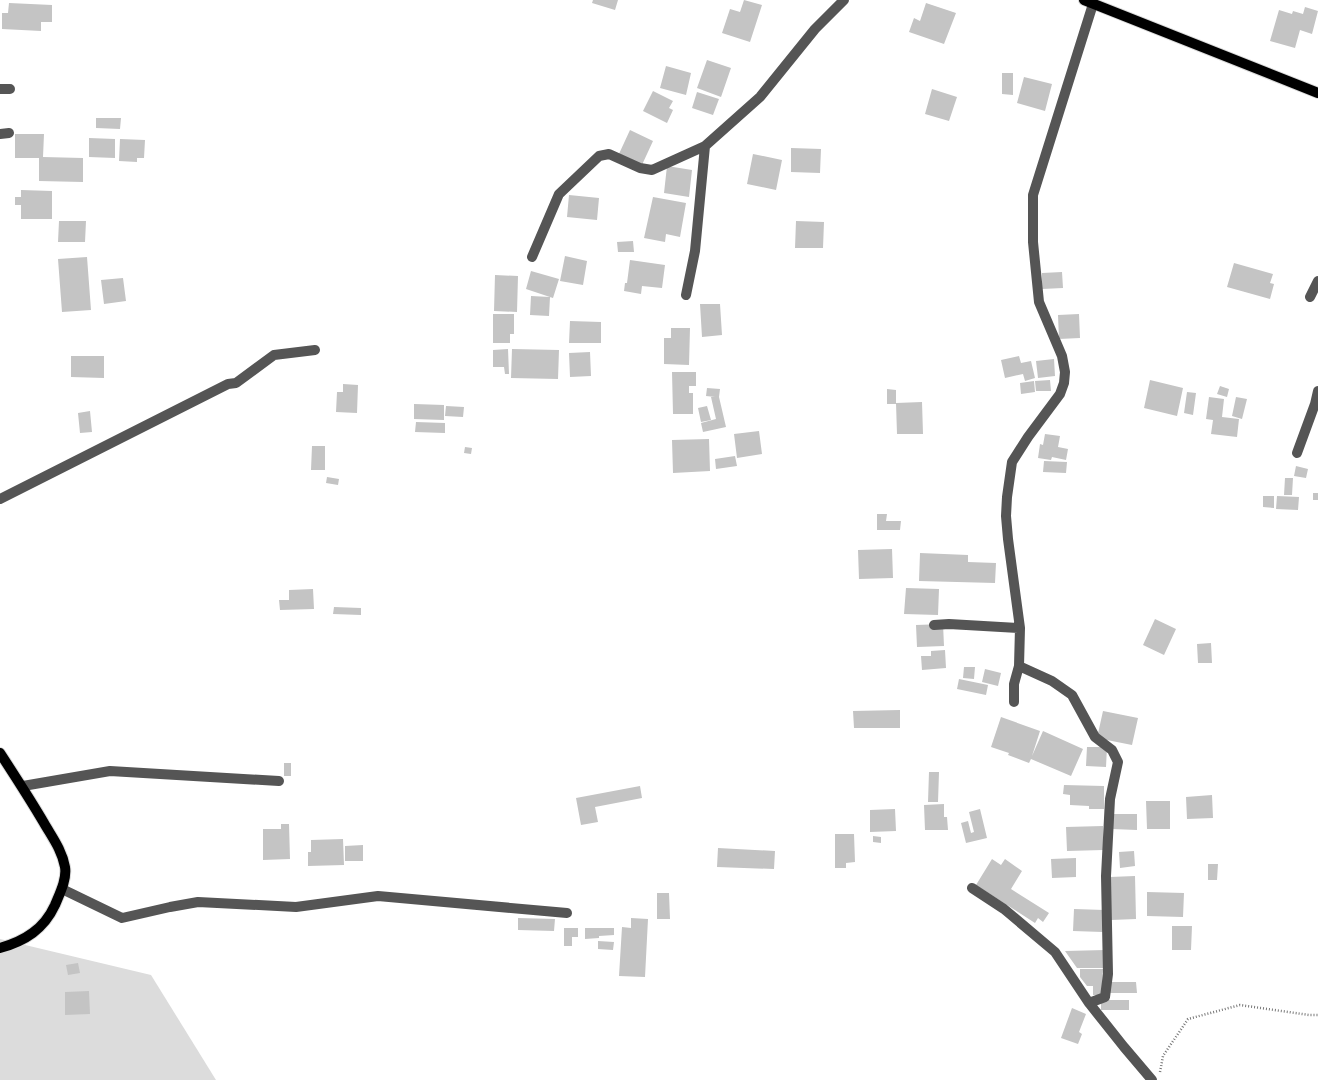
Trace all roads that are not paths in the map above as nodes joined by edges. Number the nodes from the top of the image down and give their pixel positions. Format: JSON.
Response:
{"nodes":[{"id":1,"x":844,"y":0,"type":"edge"},
{"id":2,"x":1088,"y":2,"type":"edge"},
{"id":3,"x":1318,"y":93,"type":"edge"},
{"id":4,"x":705,"y":146,"type":"junction"},
{"id":5,"x":532,"y":257,"type":"dead end"},
{"id":6,"x":1318,"y":281,"type":"edge"},
{"id":7,"x":686,"y":295,"type":"dead end"},
{"id":8,"x":1310,"y":297,"type":"dead end"},
{"id":9,"x":315,"y":350,"type":"dead end"},
{"id":10,"x":1318,"y":391,"type":"edge"},
{"id":11,"x":1297,"y":453,"type":"dead end"},
{"id":12,"x":0,"y":499,"type":"edge"},
{"id":13,"x":934,"y":625,"type":"dead end"},
{"id":14,"x":1020,"y":628,"type":"junction"},
{"id":15,"x":1019,"y":666,"type":"junction"},
{"id":16,"x":1014,"y":702,"type":"dead end"},
{"id":17,"x":0,"y":753,"type":"edge"},
{"id":18,"x":279,"y":781,"type":"dead end"},
{"id":19,"x":22,"y":786,"type":"junction"},
{"id":20,"x":972,"y":888,"type":"dead end"},
{"id":21,"x":62,"y":889,"type":"junction"},
{"id":22,"x":567,"y":913,"type":"dead end"},
{"id":23,"x":0,"y":948,"type":"edge"},
{"id":24,"x":1089,"y":1003,"type":"junction"},
{"id":25,"x":1156,"y":1077,"type":"edge"}],
"edges":[{"from":1,"to":4,"type":"street"},
{"from":2,"to":3,"type":"main road"},
{"from":2,"to":14,"type":"street"},
{"from":4,"to":5,"type":"street"},
{"from":4,"to":7,"type":"street"},
{"from":6,"to":8,"type":"street"},
{"from":9,"to":12,"type":"street"},
{"from":10,"to":11,"type":"street"},
{"from":13,"to":14,"type":"street"},
{"from":14,"to":15,"type":"street"},
{"from":15,"to":16,"type":"street"},
{"from":15,"to":24,"type":"street"},
{"from":17,"to":19,"type":"main road"},
{"from":18,"to":19,"type":"street"},
{"from":19,"to":21,"type":"main road"},
{"from":20,"to":24,"type":"street"},
{"from":21,"to":22,"type":"street"},
{"from":21,"to":23,"type":"main road"},
{"from":24,"to":25,"type":"street"}]}
